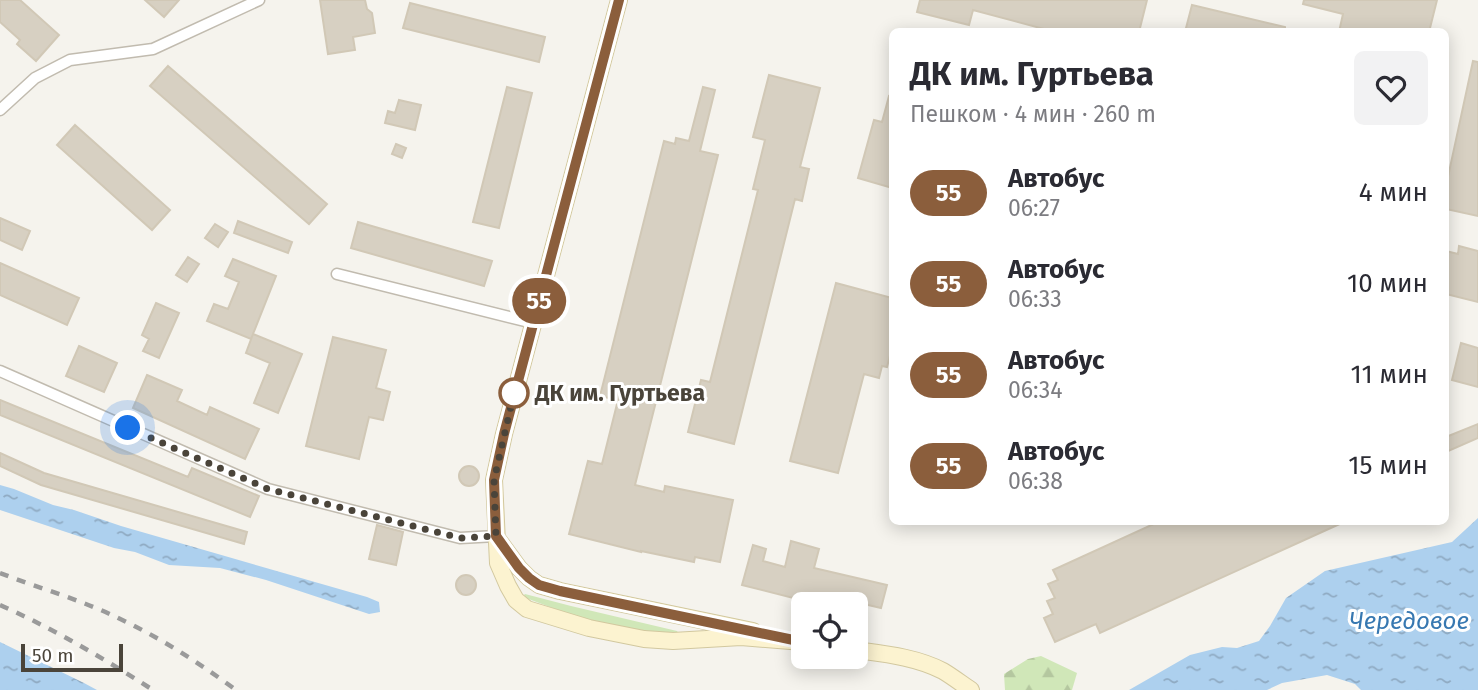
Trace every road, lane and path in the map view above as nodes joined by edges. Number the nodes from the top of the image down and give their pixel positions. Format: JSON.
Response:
{"nodes":[{"id":1,"x":259,"y":0,"type":"edge"},
{"id":2,"x":618,"y":0,"type":"edge"},
{"id":3,"x":0,"y":110,"type":"edge"},
{"id":4,"x":337,"y":274,"type":"dead end"},
{"id":5,"x":533,"y":323,"type":"junction"},
{"id":6,"x":0,"y":372,"type":"edge"},
{"id":7,"x":496,"y":536,"type":"junction"},
{"id":8,"x":791,"y":639,"type":"edge"},
{"id":9,"x":791,"y":641,"type":"edge"},
{"id":10,"x":868,"y":652,"type":"edge"},
{"id":11,"x":971,"y":690,"type":"edge"}],
"edges":[{"from":1,"to":3,"type":"street"},
{"from":2,"to":5,"type":"main road"},
{"from":4,"to":5,"type":"street"},
{"from":5,"to":7,"type":"main road"},
{"from":6,"to":7,"type":"street"},
{"from":7,"to":8,"type":"main road"},
{"from":7,"to":9,"type":"main road"},
{"from":10,"to":11,"type":"main road"}]}
